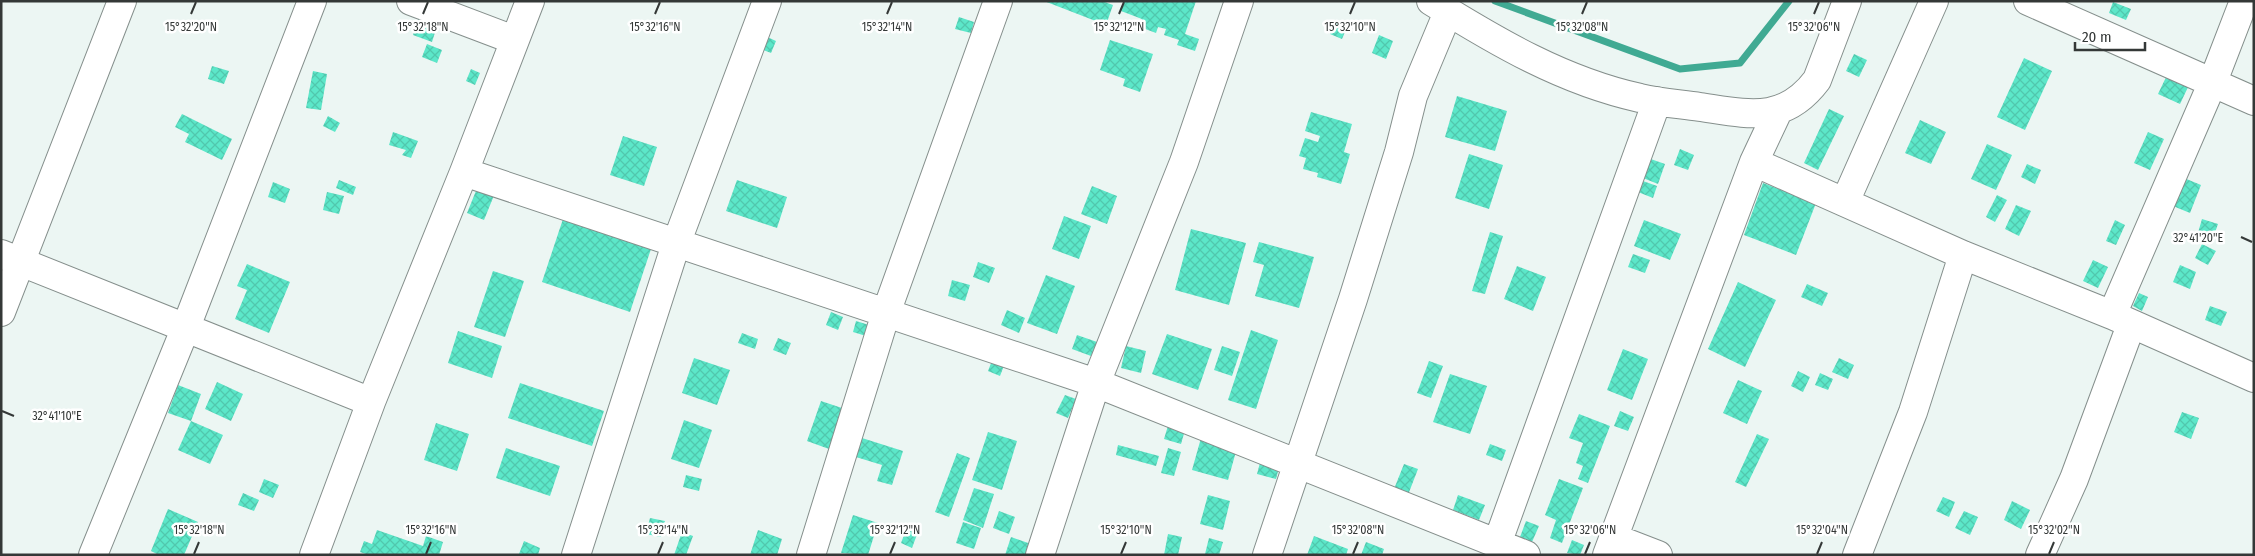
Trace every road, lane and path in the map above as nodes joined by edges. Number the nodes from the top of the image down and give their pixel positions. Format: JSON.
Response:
{"nodes":[{"id":1,"x":122,"y":1,"type":"edge"},
{"id":2,"x":312,"y":1,"type":"edge"},
{"id":3,"x":411,"y":1,"type":"edge"},
{"id":4,"x":530,"y":1,"type":"edge"},
{"id":5,"x":767,"y":1,"type":"edge"},
{"id":6,"x":998,"y":1,"type":"edge"},
{"id":7,"x":1239,"y":1,"type":"edge"},
{"id":8,"x":1847,"y":1,"type":"edge"},
{"id":9,"x":1934,"y":1,"type":"edge"},
{"id":10,"x":2028,"y":1,"type":"edge"},
{"id":11,"x":2244,"y":1,"type":"edge"},
{"id":12,"x":1439,"y":7,"type":"edge"},
{"id":13,"x":514,"y":40,"type":"junction"},
{"id":14,"x":2212,"y":84,"type":"junction"},
{"id":15,"x":1657,"y":101,"type":"junction"},
{"id":16,"x":2254,"y":101,"type":"edge"},
{"id":17,"x":1778,"y":111,"type":"junction"},
{"id":18,"x":1754,"y":162,"type":"junction"},
{"id":19,"x":464,"y":172,"type":"junction"},
{"id":20,"x":1845,"y":202,"type":"junction"},
{"id":21,"x":676,"y":244,"type":"junction"},
{"id":22,"x":1963,"y":255,"type":"junction"},
{"id":23,"x":12,"y":258,"type":"edge"},
{"id":24,"x":1,"y":312,"type":"edge"},
{"id":25,"x":886,"y":313,"type":"junction"},
{"id":26,"x":2122,"y":320,"type":"junction"},
{"id":27,"x":186,"y":327,"type":"junction"},
{"id":28,"x":2254,"y":378,"type":"edge"},
{"id":29,"x":1096,"y":382,"type":"junction"},
{"id":30,"x":372,"y":402,"type":"junction"},
{"id":31,"x":1298,"y":462,"type":"junction"},
{"id":32,"x":1497,"y":544,"type":"junction"},
{"id":33,"x":1610,"y":546,"type":"edge"},
{"id":34,"x":93,"y":555,"type":"edge"},
{"id":35,"x":314,"y":555,"type":"edge"},
{"id":36,"x":576,"y":555,"type":"edge"},
{"id":37,"x":811,"y":555,"type":"edge"},
{"id":38,"x":1040,"y":555,"type":"edge"},
{"id":39,"x":1267,"y":555,"type":"edge"},
{"id":40,"x":1526,"y":555,"type":"edge"},
{"id":41,"x":1658,"y":555,"type":"edge"},
{"id":42,"x":1857,"y":555,"type":"edge"},
{"id":43,"x":2040,"y":555,"type":"edge"}],
"edges":[{"from":1,"to":23,"type":"street"},
{"from":2,"to":27,"type":"street"},
{"from":3,"to":13,"type":"street"},
{"from":4,"to":13,"type":"street"},
{"from":5,"to":21,"type":"street"},
{"from":6,"to":25,"type":"street"},
{"from":7,"to":29,"type":"street"},
{"from":8,"to":17,"type":"street"},
{"from":9,"to":20,"type":"street"},
{"from":10,"to":14,"type":"street"},
{"from":11,"to":14,"type":"street"},
{"from":12,"to":15,"type":"street"},
{"from":12,"to":31,"type":"street"},
{"from":13,"to":19,"type":"street"},
{"from":14,"to":16,"type":"street"},
{"from":14,"to":26,"type":"street"},
{"from":15,"to":17,"type":"street"},
{"from":15,"to":32,"type":"street"},
{"from":17,"to":18,"type":"street"},
{"from":18,"to":20,"type":"street"},
{"from":18,"to":33,"type":"street"},
{"from":19,"to":21,"type":"street"},
{"from":19,"to":30,"type":"street"},
{"from":20,"to":22,"type":"street"},
{"from":21,"to":25,"type":"street"},
{"from":21,"to":36,"type":"street"},
{"from":22,"to":26,"type":"street"},
{"from":22,"to":42,"type":"street"},
{"from":23,"to":24,"type":"street"},
{"from":23,"to":27,"type":"street"},
{"from":25,"to":29,"type":"street"},
{"from":25,"to":37,"type":"street"},
{"from":26,"to":28,"type":"street"},
{"from":26,"to":43,"type":"street"},
{"from":27,"to":30,"type":"street"},
{"from":27,"to":34,"type":"street"},
{"from":29,"to":31,"type":"street"},
{"from":29,"to":38,"type":"street"},
{"from":30,"to":35,"type":"street"},
{"from":31,"to":32,"type":"street"},
{"from":31,"to":39,"type":"street"},
{"from":32,"to":40,"type":"street"},
{"from":33,"to":41,"type":"street"}]}
